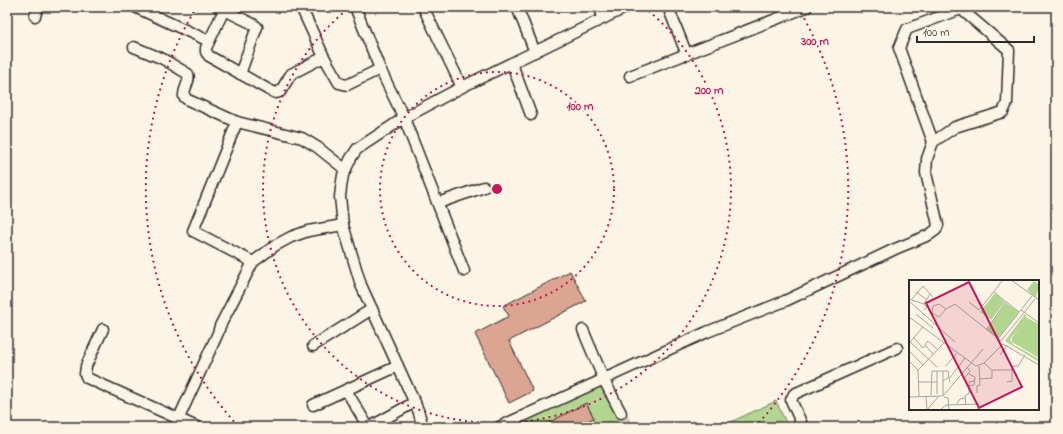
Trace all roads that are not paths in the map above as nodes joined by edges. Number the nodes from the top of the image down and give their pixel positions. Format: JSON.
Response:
{"nodes":[{"id":1,"x":135,"y":7,"type":"edge"},
{"id":2,"x":301,"y":7,"type":"edge"},
{"id":3,"x":355,"y":7,"type":"edge"},
{"id":4,"x":423,"y":7,"type":"edge"},
{"id":5,"x":517,"y":7,"type":"edge"},
{"id":6,"x":599,"y":7,"type":"edge"},
{"id":7,"x":627,"y":7,"type":"edge"},
{"id":8,"x":668,"y":7,"type":"edge"},
{"id":9,"x":807,"y":7,"type":"edge"},
{"id":10,"x":221,"y":8,"type":"edge"},
{"id":11,"x":604,"y":18,"type":"junction"},
{"id":12,"x":209,"y":41,"type":"junction"},
{"id":13,"x":134,"y":47,"type":"dead end"},
{"id":14,"x":535,"y":52,"type":"junction"},
{"id":15,"x":687,"y":55,"type":"junction"},
{"id":16,"x":324,"y":57,"type":"junction"},
{"id":17,"x":512,"y":64,"type":"junction"},
{"id":18,"x":380,"y":69,"type":"junction"},
{"id":19,"x":240,"y":74,"type":"junction"},
{"id":20,"x":630,"y":76,"type":"dead end"},
{"id":21,"x":462,"y":87,"type":"junction"},
{"id":22,"x":531,"y":115,"type":"dead end"},
{"id":23,"x":404,"y":118,"type":"junction"},
{"id":24,"x":237,"y":122,"type":"junction"},
{"id":25,"x":933,"y":142,"type":"junction"},
{"id":26,"x":346,"y":170,"type":"junction"},
{"id":27,"x":484,"y":187,"type":"dead end"},
{"id":28,"x":438,"y":203,"type":"junction"},
{"id":29,"x":343,"y":225,"type":"junction"},
{"id":30,"x":253,"y":262,"type":"junction"},
{"id":31,"x":464,"y":271,"type":"dead end"},
{"id":32,"x":372,"y":309,"type":"junction"},
{"id":33,"x":103,"y":329,"type":"dead end"},
{"id":34,"x":583,"y":330,"type":"dead end"},
{"id":35,"x":313,"y":346,"type":"dead end"},
{"id":36,"x":898,"y":348,"type":"dead end"},
{"id":37,"x":398,"y":366,"type":"junction"},
{"id":38,"x":604,"y":380,"type":"junction"},
{"id":39,"x":346,"y":390,"type":"junction"},
{"id":40,"x":415,"y":402,"type":"junction"},
{"id":41,"x":313,"y":404,"type":"dead end"},
{"id":42,"x":620,"y":413,"type":"tunnel mouth"},
{"id":43,"x":178,"y":420,"type":"junction"},
{"id":44,"x":197,"y":427,"type":"edge"},
{"id":45,"x":369,"y":427,"type":"edge"},
{"id":46,"x":424,"y":427,"type":"edge"},
{"id":47,"x":499,"y":427,"type":"edge"},
{"id":48,"x":803,"y":427,"type":"edge"}],
"edges":[{"from":1,"to":12,"type":"street"},
{"from":2,"to":16,"type":"street"},
{"from":3,"to":18,"type":"street"},
{"from":4,"to":21,"type":"street"},
{"from":5,"to":14,"type":"street"},
{"from":6,"to":11,"type":"street"},
{"from":7,"to":11,"type":"street"},
{"from":8,"to":15,"type":"street"},
{"from":9,"to":15,"type":"street"},
{"from":10,"to":12,"type":"street"},
{"from":10,"to":19,"type":"street"},
{"from":11,"to":14,"type":"street"},
{"from":12,"to":19,"type":"street"},
{"from":13,"to":24,"type":"street"},
{"from":14,"to":17,"type":"street"},
{"from":15,"to":20,"type":"street"},
{"from":16,"to":18,"type":"street"},
{"from":16,"to":19,"type":"street"},
{"from":17,"to":21,"type":"street"},
{"from":17,"to":22,"type":"street"},
{"from":18,"to":23,"type":"street"},
{"from":21,"to":23,"type":"street"},
{"from":23,"to":26,"type":"street"},
{"from":23,"to":28,"type":"street"},
{"from":24,"to":26,"type":"street"},
{"from":24,"to":30,"type":"street"},
{"from":25,"to":25,"type":"street"},
{"from":25,"to":38,"type":"street"},
{"from":26,"to":29,"type":"street"},
{"from":27,"to":28,"type":"street"},
{"from":28,"to":31,"type":"street"},
{"from":29,"to":30,"type":"street"},
{"from":29,"to":32,"type":"street"},
{"from":30,"to":43,"type":"street"},
{"from":32,"to":35,"type":"street"},
{"from":32,"to":37,"type":"street"},
{"from":33,"to":43,"type":"street"},
{"from":34,"to":38,"type":"street"},
{"from":36,"to":48,"type":"street"},
{"from":37,"to":39,"type":"street"},
{"from":37,"to":40,"type":"street"},
{"from":38,"to":42,"type":"street"},
{"from":38,"to":47,"type":"street"},
{"from":39,"to":41,"type":"street"},
{"from":39,"to":45,"type":"street"},
{"from":40,"to":45,"type":"street"},
{"from":40,"to":46,"type":"street"},
{"from":43,"to":44,"type":"street"}]}
